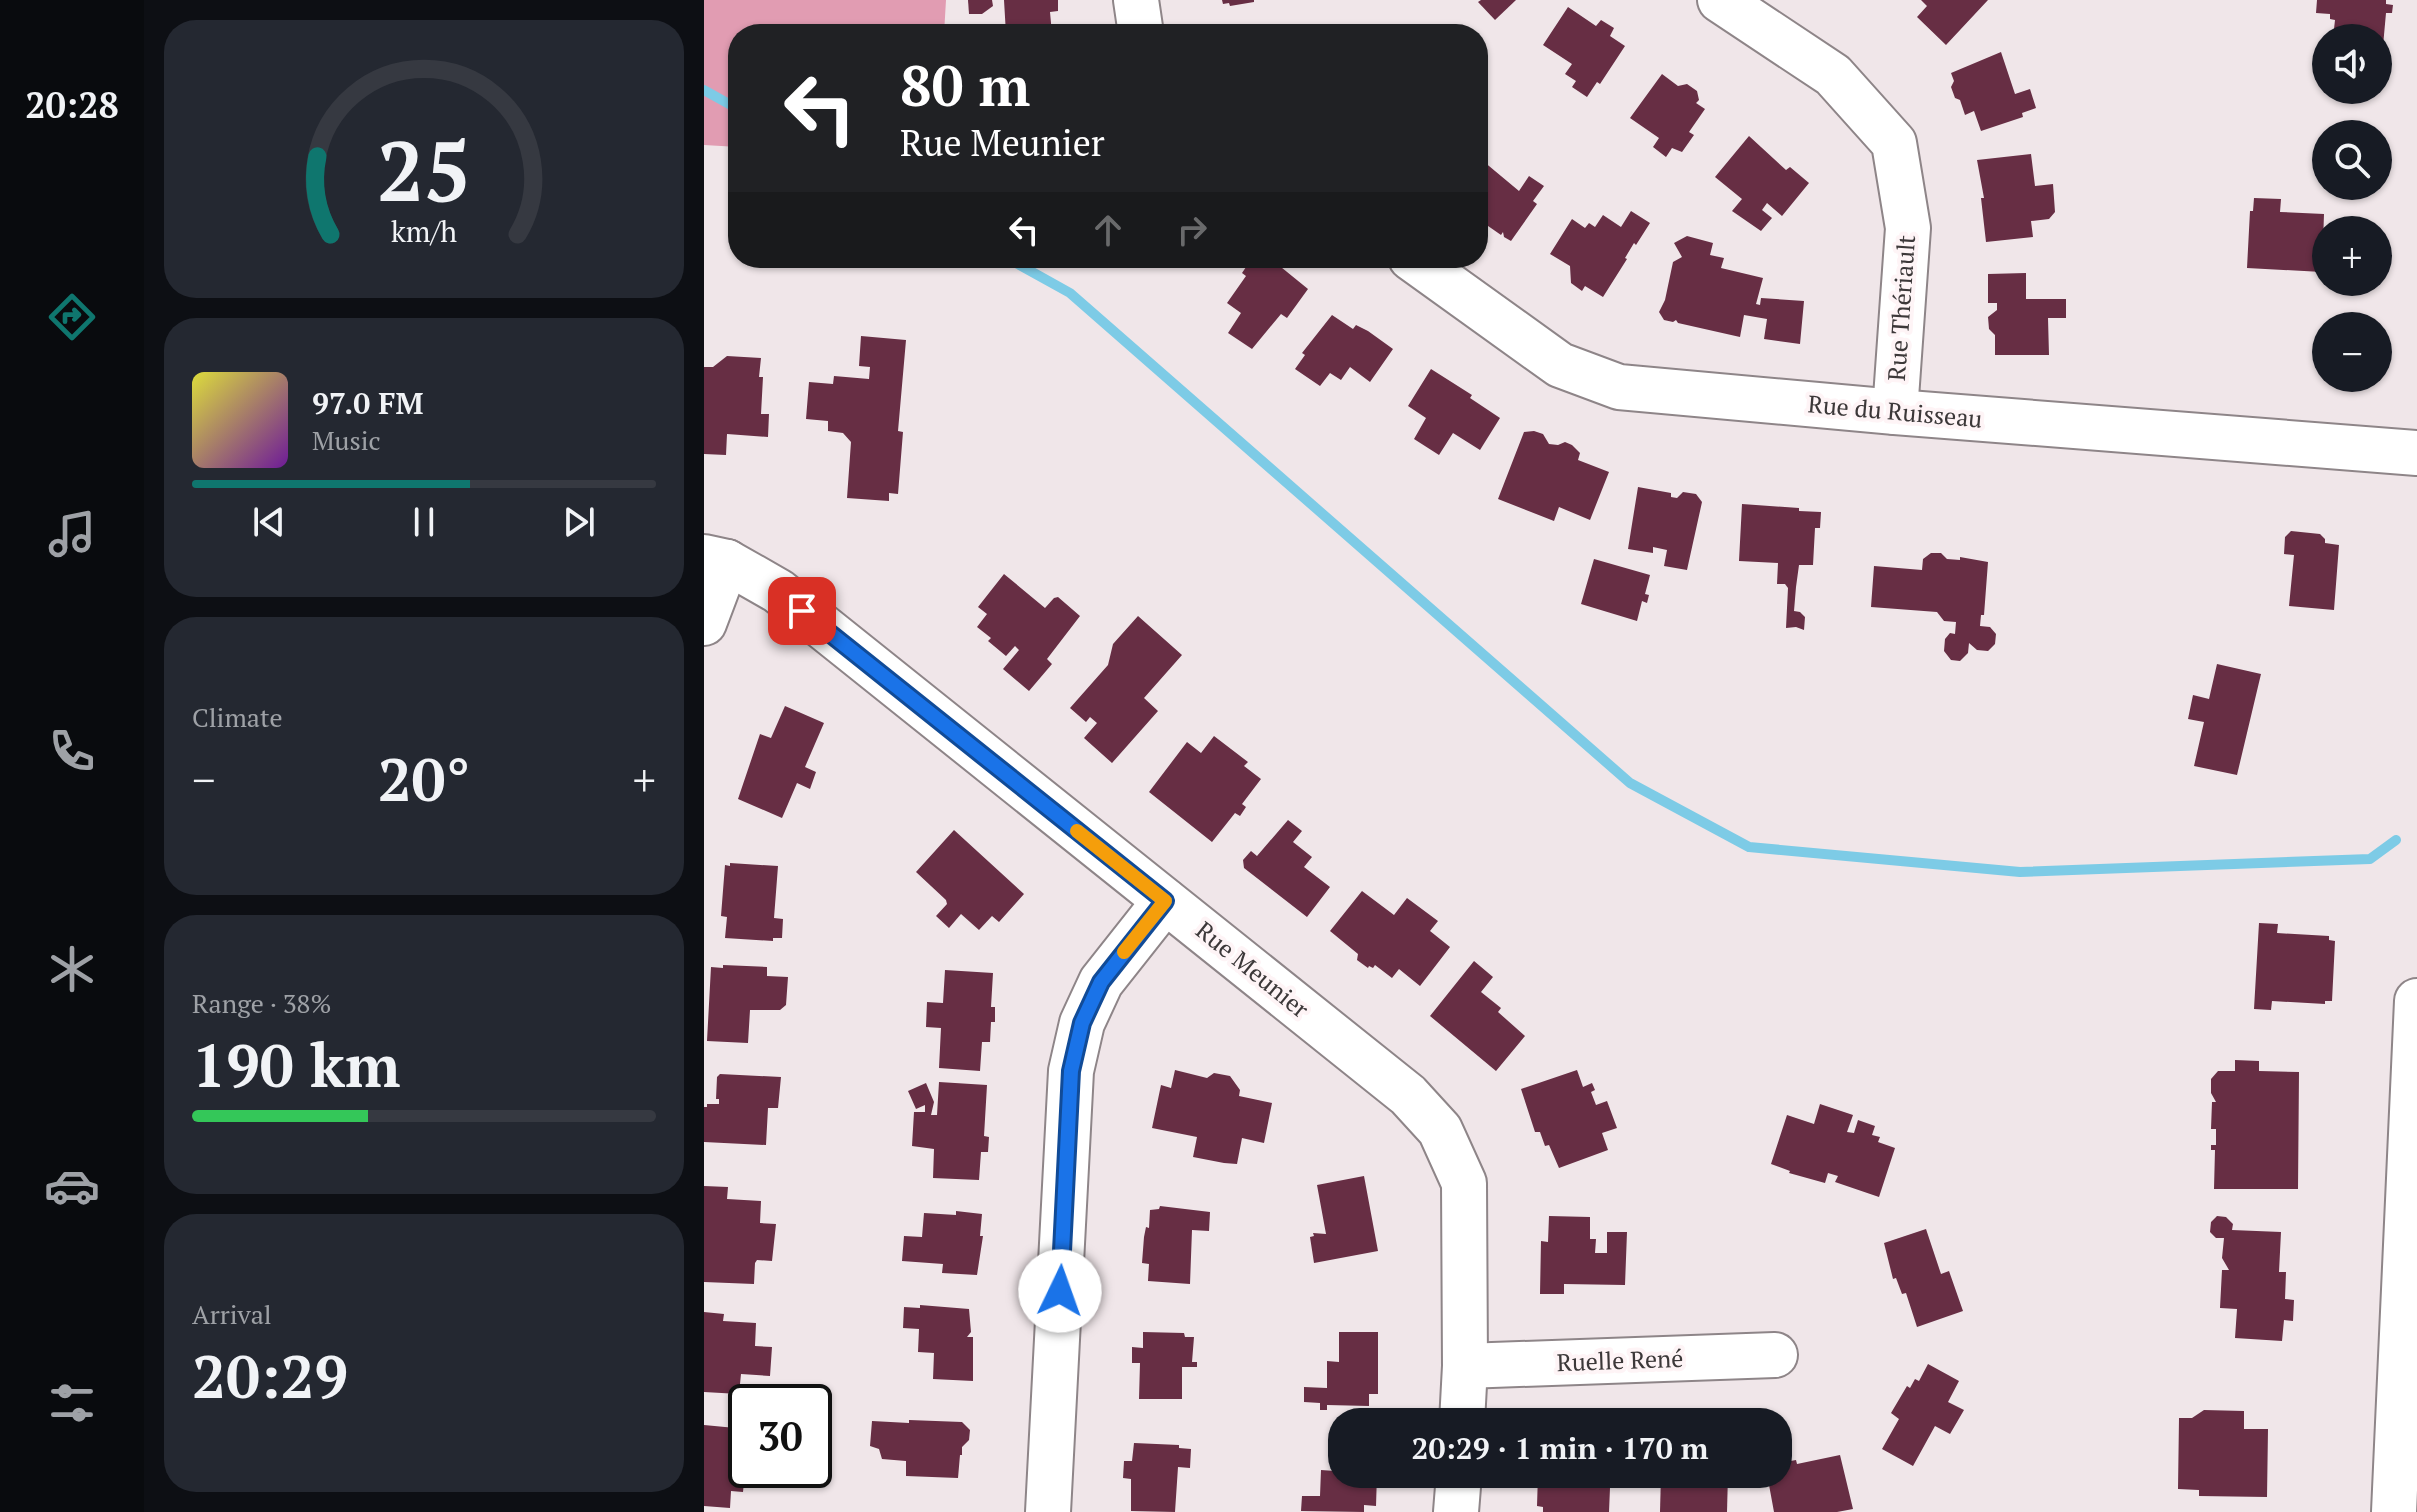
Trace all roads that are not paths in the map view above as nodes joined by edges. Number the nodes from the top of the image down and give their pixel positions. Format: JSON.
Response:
{"nodes":[{"id":1,"x":1136,"y":0,"type":"edge"},
{"id":2,"x":1720,"y":0,"type":"edge"},
{"id":3,"x":1140,"y":24,"type":"edge"},
{"id":4,"x":1425,"y":268,"type":"edge"},
{"id":5,"x":1895,"y":412,"type":"junction"},
{"id":6,"x":2417,"y":453,"type":"edge"},
{"id":7,"x":716,"y":560,"type":"edge"},
{"id":8,"x":704,"y":623,"type":"edge"},
{"id":9,"x":1165,"y":901,"type":"junction"},
{"id":10,"x":2417,"y":1001,"type":"edge"},
{"id":11,"x":1775,"y":1355,"type":"dead end"},
{"id":12,"x":1465,"y":1366,"type":"junction"},
{"id":13,"x":1463,"y":1408,"type":"edge"},
{"id":14,"x":1458,"y":1488,"type":"edge"},
{"id":15,"x":1048,"y":1512,"type":"edge"},
{"id":16,"x":1456,"y":1512,"type":"edge"},
{"id":17,"x":2394,"y":1512,"type":"edge"}],
"edges":[{"from":1,"to":3,"type":"street"},
{"from":2,"to":5,"type":"street","name":"Rue Thériault"},
{"from":4,"to":5,"type":"street","name":"Rue du Ruisseau"},
{"from":5,"to":6,"type":"street","name":"Rue du Ruisseau"},
{"from":7,"to":8,"type":"street"},
{"from":7,"to":9,"type":"street","name":"Rue Meunier"},
{"from":9,"to":12,"type":"street","name":"Rue Meunier"},
{"from":9,"to":15,"type":"street"},
{"from":10,"to":17,"type":"street"},
{"from":11,"to":12,"type":"street","name":"Ruelle René"},
{"from":12,"to":13,"type":"street","name":"Rue Meunier"},
{"from":14,"to":16,"type":"street"}]}
